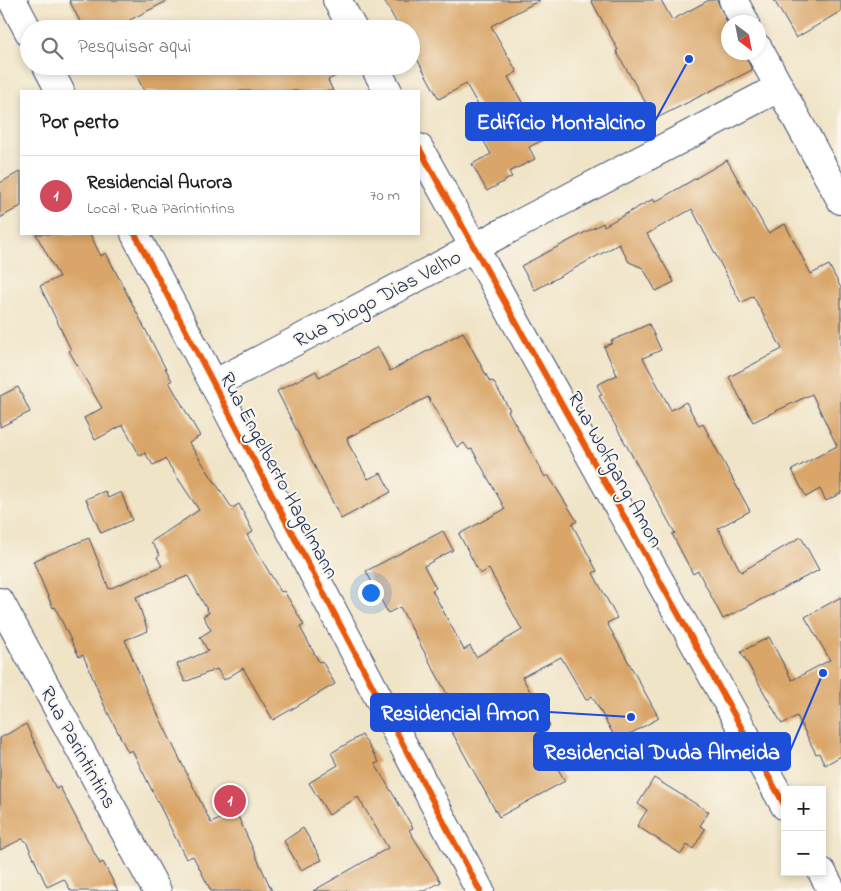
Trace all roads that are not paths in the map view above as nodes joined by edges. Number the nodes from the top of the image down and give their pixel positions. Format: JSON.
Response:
{"nodes":[{"id":1,"x":12,"y":0,"type":"edge"},
{"id":2,"x":337,"y":0,"type":"edge"},
{"id":3,"x":732,"y":0,"type":"edge"},
{"id":4,"x":741,"y":15,"type":"edge"},
{"id":5,"x":23,"y":20,"type":"edge"},
{"id":6,"x":348,"y":20,"type":"edge"},
{"id":7,"x":765,"y":60,"type":"edge"},
{"id":8,"x":52,"y":75,"type":"edge"},
{"id":9,"x":379,"y":75,"type":"edge"},
{"id":10,"x":780,"y":87,"type":"junction"},
{"id":11,"x":59,"y":90,"type":"edge"},
{"id":12,"x":387,"y":90,"type":"edge"},
{"id":13,"x":420,"y":150,"type":"edge"},
{"id":14,"x":841,"y":200,"type":"edge"},
{"id":15,"x":136,"y":235,"type":"edge"},
{"id":16,"x":474,"y":248,"type":"junction"},
{"id":17,"x":214,"y":384,"type":"junction"},
{"id":18,"x":0,"y":602,"type":"edge"},
{"id":19,"x":781,"y":799,"type":"edge"},
{"id":20,"x":824,"y":876,"type":"edge"},
{"id":21,"x":157,"y":891,"type":"edge"},
{"id":22,"x":480,"y":891,"type":"edge"},
{"id":23,"x":832,"y":891,"type":"edge"}],
"edges":[{"from":1,"to":5,"type":"street"},
{"from":2,"to":6,"type":"street"},
{"from":3,"to":4,"type":"street"},
{"from":7,"to":10,"type":"street"},
{"from":8,"to":11,"type":"street"},
{"from":9,"to":12,"type":"street"},
{"from":10,"to":14,"type":"street"},
{"from":10,"to":16,"type":"street","name":"Rua Diogo Dias Velho"},
{"from":13,"to":16,"type":"street","name":"Rua Wolfgang Amon"},
{"from":15,"to":17,"type":"street","name":"Rua Engelberto Hagelmann"},
{"from":16,"to":17,"type":"street","name":"Rua Diogo Dias Velho"},
{"from":16,"to":19,"type":"street","name":"Rua Wolfgang Amon"},
{"from":17,"to":22,"type":"street","name":"Rua Engelberto Hagelmann"},
{"from":18,"to":21,"type":"street","name":"Rua Parintintins"},
{"from":20,"to":23,"type":"street"}]}
